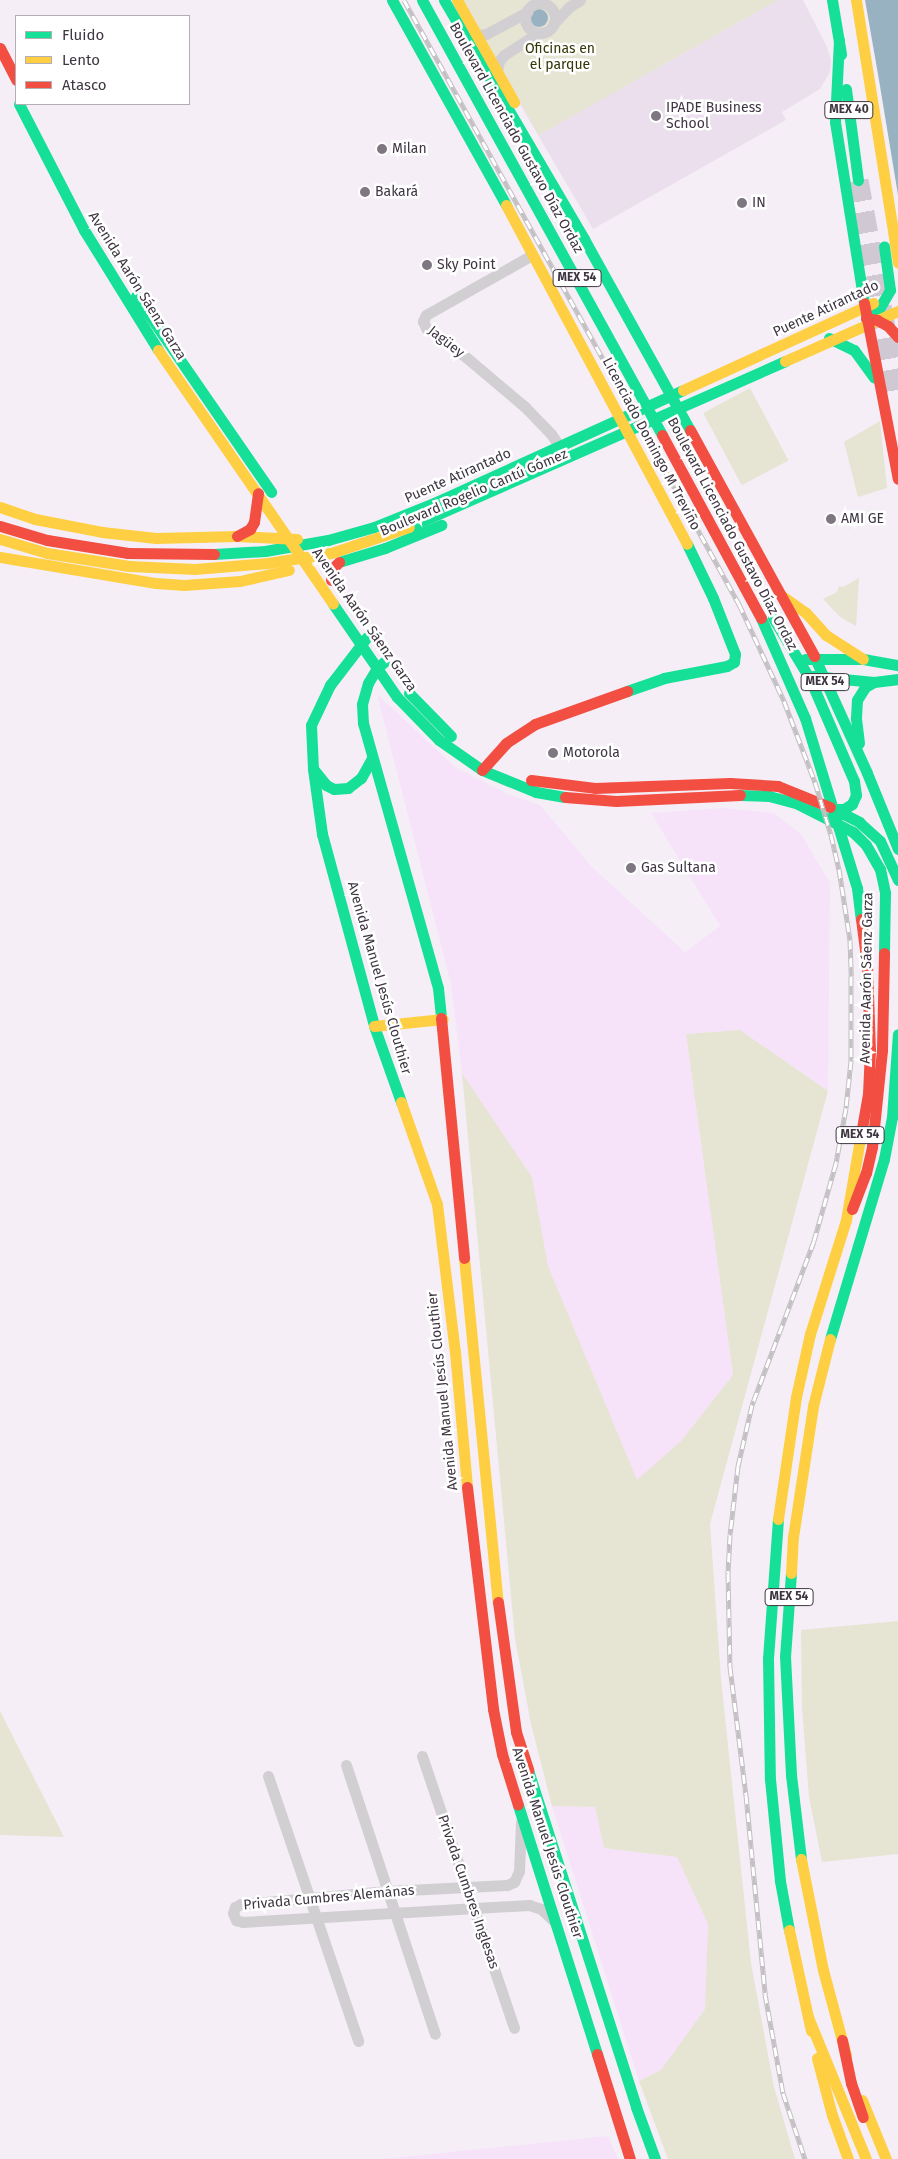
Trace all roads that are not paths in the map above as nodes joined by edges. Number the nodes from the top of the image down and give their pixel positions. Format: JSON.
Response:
{"nodes":[{"id":1,"x":392,"y":0,"type":"edge"},
{"id":2,"x":422,"y":0,"type":"edge"},
{"id":3,"x":444,"y":0,"type":"edge"},
{"id":4,"x":457,"y":0,"type":"edge"},
{"id":5,"x":832,"y":0,"type":"edge"},
{"id":6,"x":856,"y":0,"type":"edge"},
{"id":7,"x":575,"y":2,"type":"edge"},
{"id":8,"x":548,"y":6,"type":"junction"},
{"id":9,"x":527,"y":12,"type":"junction"},
{"id":10,"x":554,"y":22,"type":"junction"},
{"id":11,"x":538,"y":33,"type":"junction"},
{"id":12,"x":477,"y":35,"type":"junction"},
{"id":13,"x":839,"y":40,"type":"junction"},
{"id":14,"x":0,"y":48,"type":"edge"},
{"id":15,"x":0,"y":67,"type":"edge"},
{"id":16,"x":497,"y":71,"type":"junction"},
{"id":17,"x":15,"y":78,"type":"edge"},
{"id":18,"x":868,"y":78,"type":"junction"},
{"id":19,"x":15,"y":97,"type":"edge"},
{"id":20,"x":19,"y":105,"type":"edge"},
{"id":21,"x":29,"y":105,"type":"edge"},
{"id":22,"x":502,"y":143,"type":"junction"},
{"id":23,"x":547,"y":177,"type":"junction"},
{"id":24,"x":858,"y":180,"type":"tunnel mouth"},
{"id":25,"x":532,"y":255,"type":"junction"},
{"id":26,"x":898,"y":263,"type":"edge"},
{"id":27,"x":860,"y":289,"type":"junction"},
{"id":28,"x":894,"y":291,"type":"edge"},
{"id":29,"x":898,"y":312,"type":"edge"},
{"id":30,"x":866,"y":318,"type":"junction"},
{"id":31,"x":824,"y":336,"type":"junction"},
{"id":32,"x":898,"y":337,"type":"edge"},
{"id":33,"x":880,"y":389,"type":"junction"},
{"id":34,"x":675,"y":404,"type":"junction"},
{"id":35,"x":652,"y":414,"type":"junction"},
{"id":36,"x":628,"y":424,"type":"junction"},
{"id":37,"x":631,"y":441,"type":"junction"},
{"id":38,"x":564,"y":452,"type":"junction"},
{"id":39,"x":898,"y":479,"type":"edge"},
{"id":40,"x":258,"y":493,"type":"junction"},
{"id":41,"x":276,"y":499,"type":"dead end"},
{"id":42,"x":0,"y":507,"type":"edge"},
{"id":43,"x":287,"y":516,"type":"dead end"},
{"id":44,"x":0,"y":526,"type":"edge"},
{"id":45,"x":237,"y":536,"type":"junction"},
{"id":46,"x":156,"y":538,"type":"junction"},
{"id":47,"x":288,"y":538,"type":"junction"},
{"id":48,"x":0,"y":539,"type":"edge"},
{"id":49,"x":301,"y":539,"type":"junction"},
{"id":50,"x":0,"y":557,"type":"edge"},
{"id":51,"x":339,"y":562,"type":"junction"},
{"id":52,"x":314,"y":565,"type":"junction"},
{"id":53,"x":331,"y":580,"type":"junction"},
{"id":54,"x":156,"y":583,"type":"junction"},
{"id":55,"x":746,"y":587,"type":"junction"},
{"id":56,"x":778,"y":594,"type":"junction"},
{"id":57,"x":364,"y":639,"type":"junction"},
{"id":58,"x":863,"y":659,"type":"junction"},
{"id":59,"x":799,"y":660,"type":"junction"},
{"id":60,"x":815,"y":660,"type":"junction"},
{"id":61,"x":783,"y":662,"type":"junction"},
{"id":62,"x":381,"y":664,"type":"junction"},
{"id":63,"x":897,"y":664,"type":"edge"},
{"id":64,"x":808,"y":676,"type":"junction"},
{"id":65,"x":823,"y":677,"type":"junction"},
{"id":66,"x":791,"y":679,"type":"junction"},
{"id":67,"x":896,"y":679,"type":"edge"},
{"id":68,"x":874,"y":682,"type":"junction"},
{"id":69,"x":372,"y":758,"type":"junction"},
{"id":70,"x":484,"y":766,"type":"junction"},
{"id":71,"x":313,"y":769,"type":"junction"},
{"id":72,"x":867,"y":773,"type":"junction"},
{"id":73,"x":834,"y":810,"type":"junction"},
{"id":74,"x":898,"y":849,"type":"edge"},
{"id":75,"x":898,"y":880,"type":"edge"},
{"id":76,"x":443,"y":1018,"type":"junction"},
{"id":77,"x":374,"y":1026,"type":"junction"},
{"id":78,"x":898,"y":1034,"type":"edge"},
{"id":79,"x":846,"y":1220,"type":"junction"},
{"id":80,"x":422,"y":1756,"type":"dead end"},
{"id":81,"x":346,"y":1765,"type":"dead end"},
{"id":82,"x":268,"y":1776,"type":"dead end"},
{"id":83,"x":521,"y":1816,"type":"junction"},
{"id":84,"x":466,"y":1887,"type":"junction"},
{"id":85,"x":388,"y":1891,"type":"junction"},
{"id":86,"x":310,"y":1898,"type":"junction"},
{"id":87,"x":473,"y":1907,"type":"junction"},
{"id":88,"x":394,"y":1912,"type":"junction"},
{"id":89,"x":316,"y":1916,"type":"junction"},
{"id":90,"x":556,"y":1923,"type":"junction"},
{"id":91,"x":808,"y":2017,"type":"junction"},
{"id":92,"x":514,"y":2028,"type":"dead end"},
{"id":93,"x":435,"y":2034,"type":"dead end"},
{"id":94,"x":842,"y":2040,"type":"junction"},
{"id":95,"x":358,"y":2041,"type":"dead end"},
{"id":96,"x":630,"y":2159,"type":"edge"},
{"id":97,"x":656,"y":2159,"type":"edge"},
{"id":98,"x":848,"y":2159,"type":"edge"},
{"id":99,"x":866,"y":2159,"type":"edge"},
{"id":100,"x":880,"y":2159,"type":"edge"},
{"id":101,"x":886,"y":2159,"type":"edge"}],
"edges":[{"from":1,"to":25,"type":"main road","name":"Licenciado Domingo M Treviño"},
{"from":2,"to":22,"type":"main road","name":"Boulevard Licenciado Gustavo Díaz Ordaz","number":"MEX 54"},
{"from":3,"to":23,"type":"main road","name":"Boulevard Licenciado Gustavo Díaz Ordaz","number":"MEX 54"},
{"from":4,"to":12,"type":"main road","name":"Boulevard Licenciado Gustavo Díaz Ordaz"},
{"from":5,"to":13,"type":"main road","number":"MEX 40"},
{"from":6,"to":18,"type":"main road","number":"MEX 40"},
{"from":7,"to":8,"type":"street"},
{"from":7,"to":10,"type":"street"},
{"from":8,"to":9,"type":"street"},
{"from":8,"to":10,"type":"street"},
{"from":9,"to":11,"type":"street"},
{"from":9,"to":12,"type":"street"},
{"from":10,"to":11,"type":"street"},
{"from":11,"to":16,"type":"street"},
{"from":12,"to":16,"type":"main road","name":"Boulevard Licenciado Gustavo Díaz Ordaz"},
{"from":13,"to":24,"type":"main road","number":"MEX 40"},
{"from":13,"to":27,"type":"main road"},
{"from":14,"to":17,"type":"main road"},
{"from":15,"to":19,"type":"main road"},
{"from":16,"to":23,"type":"main road","name":"Boulevard Licenciado Gustavo Díaz Ordaz"},
{"from":18,"to":26,"type":"main road","number":"MEX 40"},
{"from":18,"to":28,"type":"main road"},
{"from":20,"to":40,"type":"main road","name":"Avenida Aarón Sáenz Garza"},
{"from":21,"to":41,"type":"main road","name":"Avenida Aarón Sáenz Garza"},
{"from":22,"to":23,"type":"main road"},
{"from":22,"to":35,"type":"main road","name":"Boulevard Licenciado Gustavo Díaz Ordaz","number":"MEX 54"},
{"from":23,"to":34,"type":"main road","name":"Boulevard Licenciado Gustavo Díaz Ordaz","number":"MEX 54"},
{"from":25,"to":36,"type":"main road","name":"Licenciado Domingo M Treviño"},
{"from":25,"to":38,"type":"street","name":"Jagüey"},
{"from":27,"to":28,"type":"main road"},
{"from":27,"to":30,"type":"main road"},
{"from":28,"to":30,"type":"main road"},
{"from":28,"to":44,"type":"main road","name":"Puente Atirantado"},
{"from":29,"to":48,"type":"main road","name":"Puente Atirantado"},
{"from":30,"to":31,"type":"main road","name":"Boulevard Rogelio Cantú Gómez"},
{"from":30,"to":32,"type":"main road"},
{"from":30,"to":33,"type":"main road"},
{"from":31,"to":33,"type":"main road"},
{"from":31,"to":34,"type":"main road","name":"Boulevard Rogelio Cantú Gómez"},
{"from":33,"to":39,"type":"main road"},
{"from":34,"to":35,"type":"main road","name":"Boulevard Rogelio Cantú Gómez"},
{"from":34,"to":56,"type":"main road","name":"Boulevard Licenciado Gustavo Díaz Ordaz","number":"MEX 54"},
{"from":35,"to":36,"type":"main road","name":"Boulevard Rogelio Cantú Gómez"},
{"from":35,"to":55,"type":"main road","name":"Boulevard Licenciado Gustavo Díaz Ordaz","number":"MEX 54"},
{"from":36,"to":37,"type":"main road"},
{"from":36,"to":38,"type":"main road","name":"Boulevard Rogelio Cantú Gómez"},
{"from":37,"to":51,"type":"main road","name":"Boulevard Rogelio Cantú Gómez"},
{"from":37,"to":70,"type":"main road","name":"Licenciado Domingo M Treviño"},
{"from":38,"to":49,"type":"main road","name":"Boulevard Rogelio Cantú Gómez"},
{"from":40,"to":45,"type":"main road"},
{"from":40,"to":47,"type":"main road","name":"Avenida Aarón Sáenz Garza"},
{"from":42,"to":46,"type":"main road","name":"Boulevard Rogelio Cantú Gómez"},
{"from":43,"to":49,"type":"main road","name":"Avenida Aarón Sáenz Garza"},
{"from":45,"to":46,"type":"main road","name":"Boulevard Rogelio Cantú Gómez"},
{"from":45,"to":47,"type":"main road","name":"Boulevard Rogelio Cantú Gómez"},
{"from":46,"to":54,"type":"main road"},
{"from":47,"to":49,"type":"main road","name":"Boulevard Rogelio Cantú Gómez"},
{"from":47,"to":52,"type":"main road","name":"Avenida Aarón Sáenz Garza"},
{"from":49,"to":52,"type":"main road","name":"Avenida Aarón Sáenz Garza"},
{"from":50,"to":54,"type":"main road","name":"Boulevard Rogelio Cantú Gómez"},
{"from":51,"to":52,"type":"main road","name":"Boulevard Rogelio Cantú Gómez"},
{"from":51,"to":53,"type":"main road"},
{"from":52,"to":53,"type":"main road","name":"Avenida Aarón Sáenz Garza"},
{"from":52,"to":54,"type":"main road","name":"Boulevard Rogelio Cantú Gómez"},
{"from":52,"to":57,"type":"main road","name":"Avenida Aarón Sáenz Garza"},
{"from":53,"to":57,"type":"main road","name":"Avenida Aarón Sáenz Garza"},
{"from":55,"to":59,"type":"main road"},
{"from":55,"to":61,"type":"main road","name":"Boulevard Licenciado Gustavo Díaz Ordaz","number":"MEX 54"},
{"from":56,"to":58,"type":"main road"},
{"from":56,"to":60,"type":"main road","name":"Boulevard Licenciado Gustavo Díaz Ordaz","number":"MEX 54"},
{"from":57,"to":62,"type":"main road","name":"Avenida Aarón Sáenz Garza"},
{"from":57,"to":71,"type":"main road","name":"Avenida Manuel Jesús Clouthier"},
{"from":58,"to":60,"type":"main road"},
{"from":58,"to":63,"type":"main road"},
{"from":59,"to":60,"type":"main road"},
{"from":59,"to":61,"type":"main road"},
{"from":59,"to":64,"type":"main road"},
{"from":60,"to":65,"type":"main road","name":"Boulevard Licenciado Gustavo Díaz Ordaz","number":"MEX 54"},
{"from":61,"to":66,"type":"main road","name":"Boulevard Licenciado Gustavo Díaz Ordaz","number":"MEX 54"},
{"from":62,"to":69,"type":"main road","name":"Avenida Manuel Jesús Clouthier"},
{"from":62,"to":70,"type":"main road","name":"Avenida Aarón Sáenz Garza"},
{"from":64,"to":65,"type":"main road"},
{"from":64,"to":66,"type":"main road"},
{"from":64,"to":73,"type":"main road"},
{"from":65,"to":68,"type":"main road"},
{"from":65,"to":72,"type":"main road","name":"Boulevard Licenciado Gustavo Díaz Ordaz","number":"MEX 54"},
{"from":66,"to":79,"type":"main road","name":"Boulevard Licenciado Gustavo Díaz Ordaz","number":"MEX 54"},
{"from":67,"to":68,"type":"main road"},
{"from":68,"to":72,"type":"main road"},
{"from":69,"to":71,"type":"main road"},
{"from":69,"to":76,"type":"main road","name":"Avenida Manuel Jesús Clouthier"},
{"from":70,"to":73,"type":"main road","name":"Avenida Aarón Sáenz Garza"},
{"from":70,"to":79,"type":"main road","name":"Avenida Aarón Sáenz Garza"},
{"from":71,"to":77,"type":"main road","name":"Avenida Manuel Jesús Clouthier"},
{"from":72,"to":74,"type":"main road","name":"Boulevard Licenciado Gustavo Díaz Ordaz","number":"MEX 54"},
{"from":73,"to":75,"type":"main road","name":"Avenida Aarón Sáenz Garza"},
{"from":76,"to":77,"type":"main road"},
{"from":76,"to":97,"type":"main road","name":"Avenida Manuel Jesús Clouthier"},
{"from":77,"to":83,"type":"main road","name":"Avenida Manuel Jesús Clouthier"},
{"from":78,"to":94,"type":"main road","number":"MEX 54"},
{"from":79,"to":91,"type":"main road","name":"Boulevard Licenciado Gustavo Díaz Ordaz","number":"MEX 54"},
{"from":80,"to":84,"type":"street","name":"Privada Cumbres Inglesas"},
{"from":81,"to":85,"type":"street"},
{"from":82,"to":86,"type":"street"},
{"from":83,"to":84,"type":"street","name":"Privada Cumbres Alemánas"},
{"from":83,"to":90,"type":"main road","name":"Avenida Manuel Jesús Clouthier"},
{"from":84,"to":85,"type":"street","name":"Privada Cumbres Alemánas"},
{"from":84,"to":87,"type":"street","name":"Privada Cumbres Inglesas"},
{"from":85,"to":86,"type":"street","name":"Privada Cumbres Alemánas"},
{"from":85,"to":88,"type":"street"},
{"from":86,"to":89,"type":"street"},
{"from":86,"to":89,"type":"street","name":"Privada Cumbres Alemánas"},
{"from":87,"to":88,"type":"street","name":"Privada Cumbres Alemánas"},
{"from":87,"to":90,"type":"street","name":"Privada Cumbres Alemánas"},
{"from":87,"to":92,"type":"street","name":"Privada Cumbres Inglesas"},
{"from":88,"to":89,"type":"street","name":"Privada Cumbres Alemánas"},
{"from":88,"to":93,"type":"street"},
{"from":89,"to":95,"type":"street"},
{"from":90,"to":96,"type":"main road","name":"Avenida Manuel Jesús Clouthier"},
{"from":91,"to":98,"type":"main road","name":"Boulevard Licenciado Gustavo Díaz Ordaz","number":"MEX 54"},
{"from":91,"to":99,"type":"main road"},
{"from":94,"to":100,"type":"main road"},
{"from":94,"to":101,"type":"main road","number":"MEX 54"}]}
